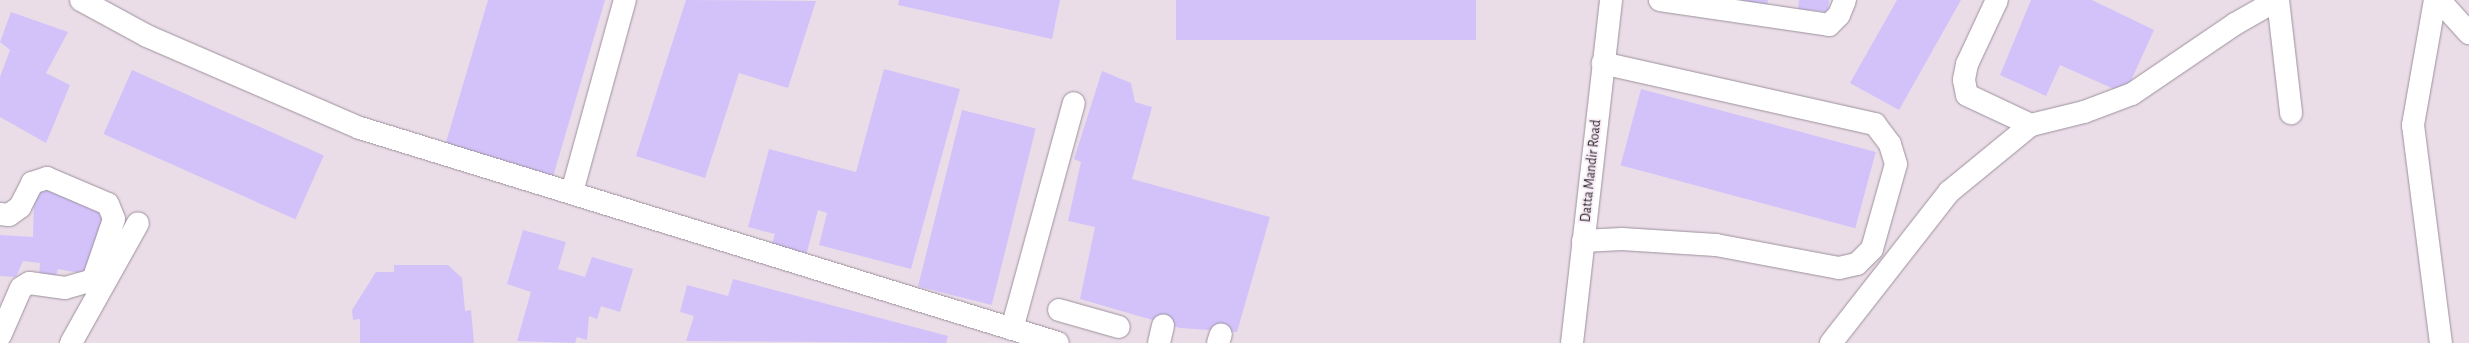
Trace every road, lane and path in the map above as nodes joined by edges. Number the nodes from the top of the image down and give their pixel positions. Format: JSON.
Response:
{"nodes":[{"id":1,"x":81,"y":0,"type":"edge"},
{"id":2,"x":625,"y":0,"type":"edge"},
{"id":3,"x":1611,"y":0,"type":"edge"},
{"id":4,"x":1660,"y":0,"type":"edge"},
{"id":5,"x":1845,"y":0,"type":"edge"},
{"id":6,"x":1997,"y":0,"type":"edge"},
{"id":7,"x":2278,"y":0,"type":"edge"},
{"id":8,"x":2436,"y":0,"type":"edge"},
{"id":9,"x":2439,"y":0,"type":"edge"},
{"id":10,"x":2469,"y":33,"type":"edge"},
{"id":11,"x":1603,"y":63,"type":"junction"},
{"id":12,"x":1074,"y":103,"type":"dead end"},
{"id":13,"x":2291,"y":113,"type":"dead end"},
{"id":14,"x":2031,"y":125,"type":"junction"},
{"id":15,"x":572,"y":192,"type":"junction"},
{"id":16,"x":0,"y":214,"type":"edge"},
{"id":17,"x":138,"y":223,"type":"dead end"},
{"id":18,"x":1583,"y":241,"type":"junction"},
{"id":19,"x":1119,"y":328,"type":"edge"},
{"id":20,"x":1012,"y":329,"type":"junction"},
{"id":21,"x":0,"y":336,"type":"edge"},
{"id":22,"x":1053,"y":342,"type":"edge"},
{"id":23,"x":71,"y":343,"type":"edge"},
{"id":24,"x":1572,"y":343,"type":"edge"},
{"id":25,"x":1831,"y":343,"type":"edge"},
{"id":26,"x":2441,"y":343,"type":"edge"}],
"edges":[{"from":1,"to":15,"type":"street"},
{"from":2,"to":15,"type":"street"},
{"from":3,"to":11,"type":"street","name":"Datta Mandir Road"},
{"from":4,"to":5,"type":"street"},
{"from":6,"to":14,"type":"street"},
{"from":7,"to":13,"type":"street"},
{"from":7,"to":14,"type":"street"},
{"from":8,"to":26,"type":"street"},
{"from":9,"to":10,"type":"street"},
{"from":11,"to":18,"type":"street","name":"Datta Mandir Road"},
{"from":11,"to":18,"type":"street"},
{"from":12,"to":20,"type":"street"},
{"from":14,"to":25,"type":"street"},
{"from":15,"to":20,"type":"street"},
{"from":16,"to":21,"type":"street"},
{"from":17,"to":23,"type":"street"},
{"from":18,"to":24,"type":"street","name":"Datta Mandir Road"},
{"from":19,"to":22,"type":"street"},
{"from":20,"to":22,"type":"street"}]}
